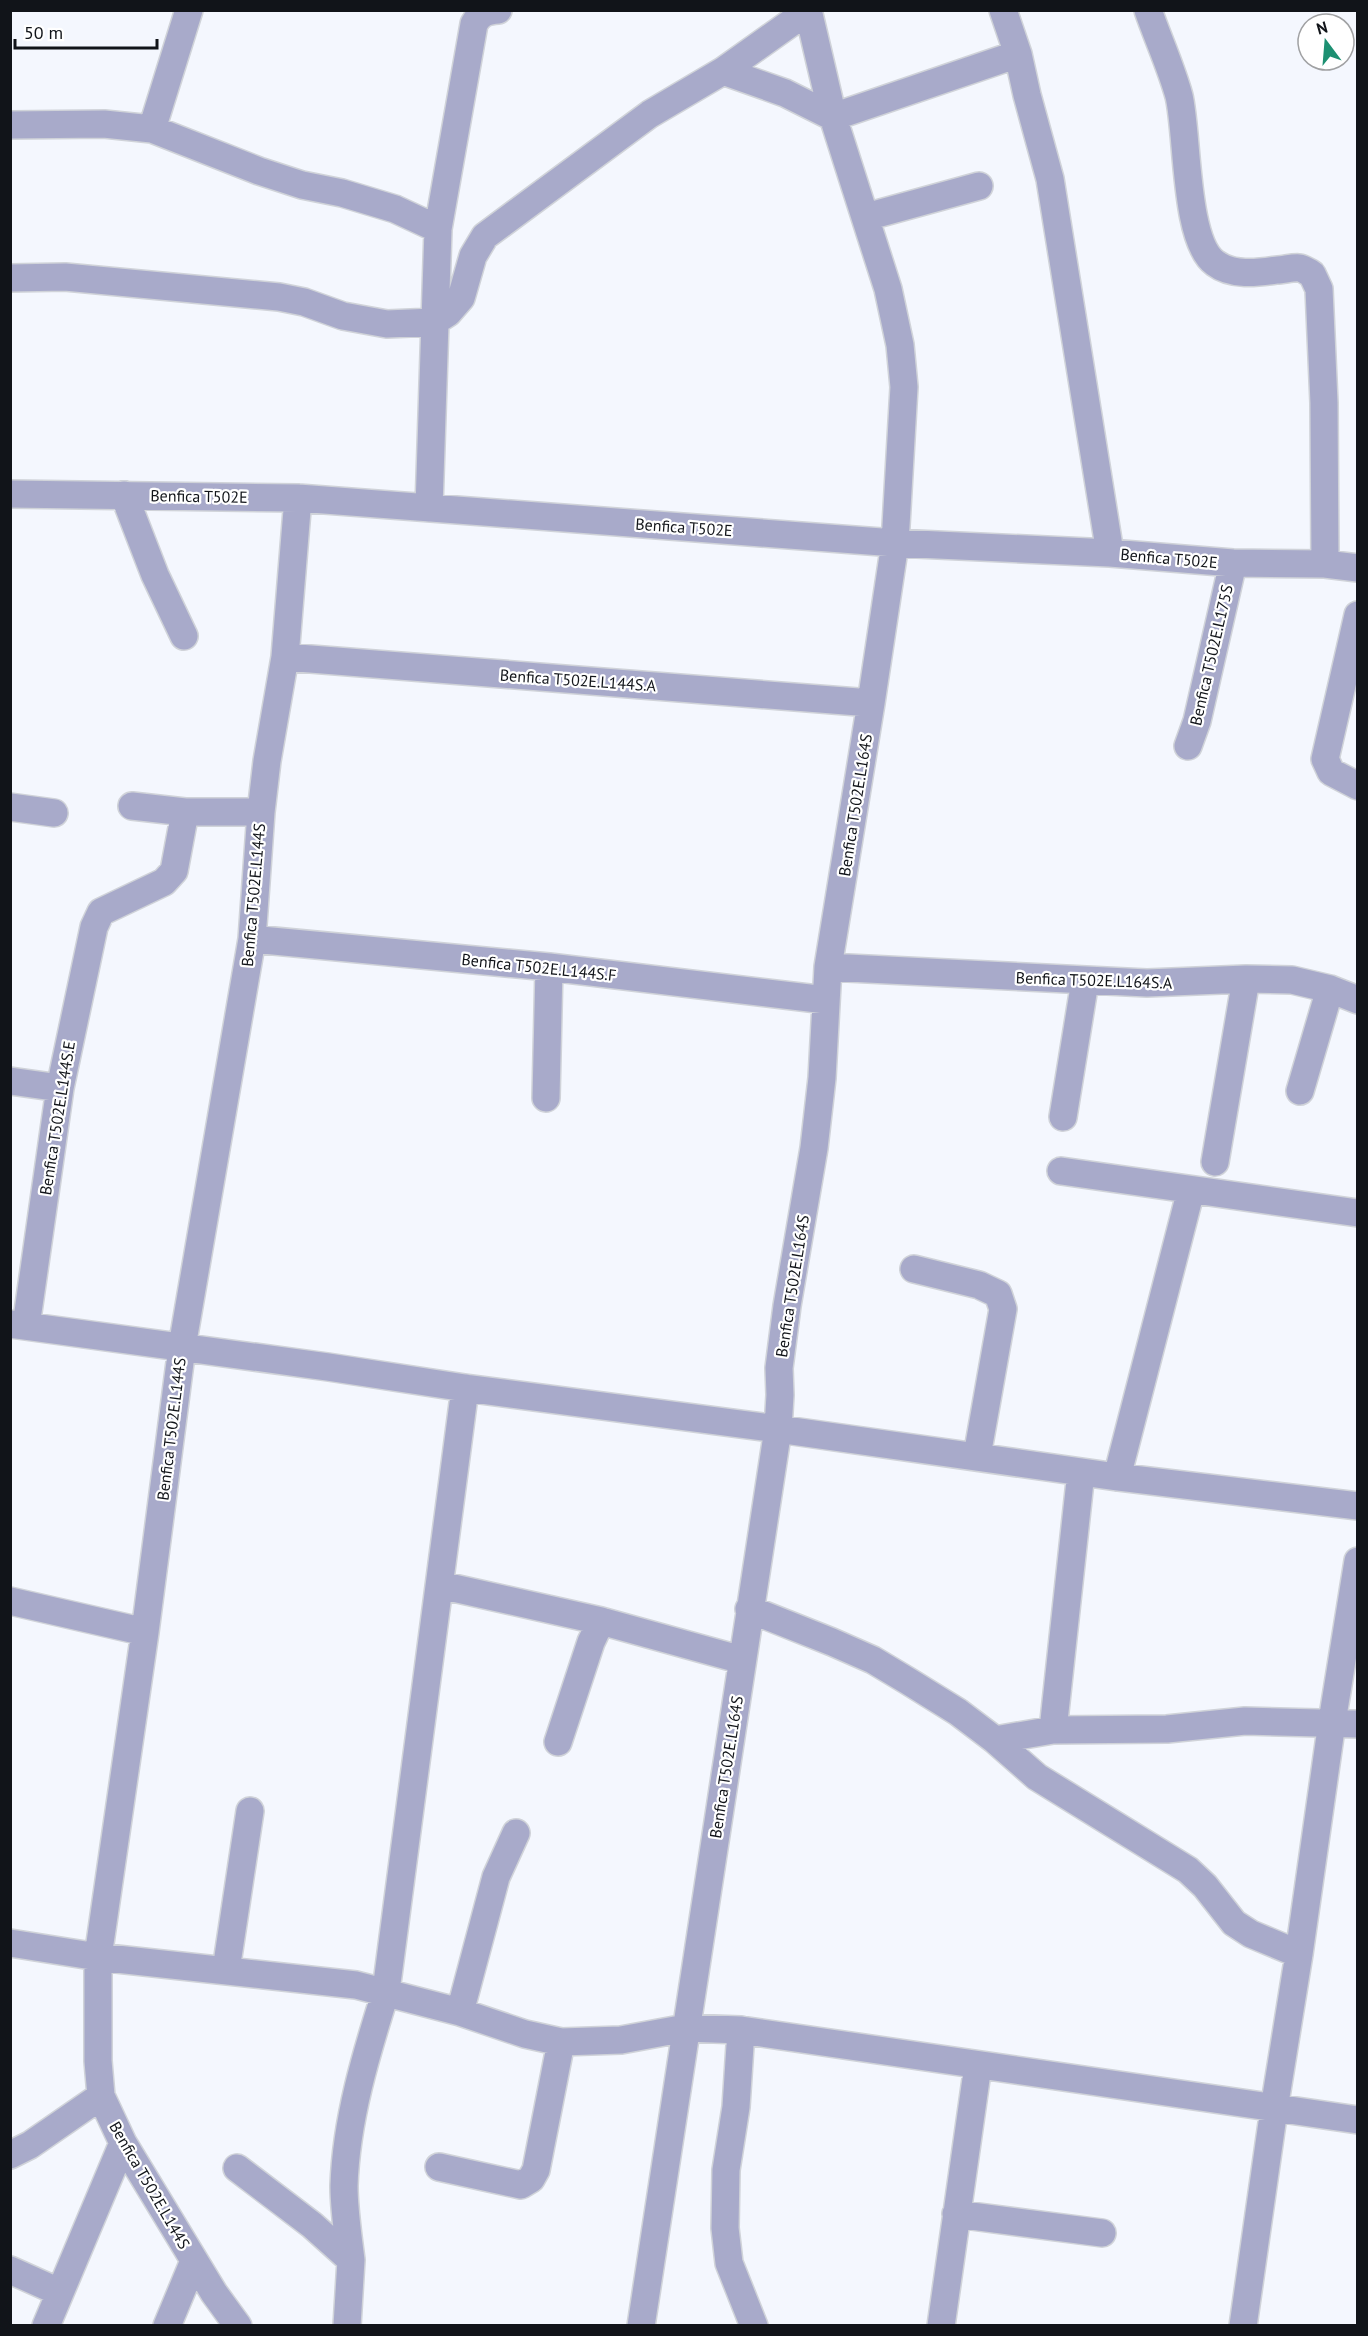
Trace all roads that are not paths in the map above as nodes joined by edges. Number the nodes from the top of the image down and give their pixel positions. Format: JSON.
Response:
{"nodes":[{"id":1,"x":189,"y":10,"type":"edge"},
{"id":2,"x":498,"y":10,"type":"edge"},
{"id":3,"x":1002,"y":10,"type":"edge"},
{"id":4,"x":1148,"y":10,"type":"edge"},
{"id":5,"x":808,"y":11,"type":"edge"},
{"id":6,"x":1018,"y":54,"type":"junction"},
{"id":7,"x":723,"y":71,"type":"junction"},
{"id":8,"x":833,"y":117,"type":"junction"},
{"id":9,"x":10,"y":125,"type":"edge"},
{"id":10,"x":152,"y":129,"type":"junction"},
{"id":11,"x":979,"y":186,"type":"dead end"},
{"id":12,"x":866,"y":217,"type":"junction"},
{"id":13,"x":438,"y":229,"type":"junction"},
{"id":14,"x":14,"y":281,"type":"edge"},
{"id":15,"x":434,"y":322,"type":"junction"},
{"id":16,"x":10,"y":494,"type":"edge"},
{"id":17,"x":123,"y":495,"type":"junction"},
{"id":18,"x":298,"y":498,"type":"junction"},
{"id":19,"x":429,"y":508,"type":"junction"},
{"id":20,"x":895,"y":543,"type":"junction"},
{"id":21,"x":1110,"y":553,"type":"junction"},
{"id":22,"x":1233,"y":563,"type":"junction"},
{"id":23,"x":1325,"y":564,"type":"junction"},
{"id":24,"x":1358,"y":568,"type":"edge"},
{"id":25,"x":1358,"y":615,"type":"edge"},
{"id":26,"x":184,"y":636,"type":"dead end"},
{"id":27,"x":285,"y":657,"type":"junction"},
{"id":28,"x":872,"y":703,"type":"junction"},
{"id":29,"x":1188,"y":746,"type":"dead end"},
{"id":30,"x":1358,"y":786,"type":"edge"},
{"id":31,"x":132,"y":806,"type":"dead end"},
{"id":32,"x":10,"y":807,"type":"edge"},
{"id":33,"x":185,"y":812,"type":"junction"},
{"id":34,"x":261,"y":812,"type":"junction"},
{"id":35,"x":54,"y":813,"type":"dead end"},
{"id":36,"x":252,"y":939,"type":"junction"},
{"id":37,"x":549,"y":967,"type":"junction"},
{"id":38,"x":828,"y":968,"type":"junction"},
{"id":39,"x":1246,"y":979,"type":"junction"},
{"id":40,"x":1085,"y":981,"type":"junction"},
{"id":41,"x":1330,"y":989,"type":"junction"},
{"id":42,"x":1358,"y":999,"type":"edge"},
{"id":43,"x":826,"y":1000,"type":"junction"},
{"id":44,"x":10,"y":1081,"type":"edge"},
{"id":45,"x":60,"y":1088,"type":"junction"},
{"id":46,"x":1300,"y":1091,"type":"dead end"},
{"id":47,"x":546,"y":1098,"type":"dead end"},
{"id":48,"x":1063,"y":1117,"type":"dead end"},
{"id":49,"x":1215,"y":1162,"type":"dead end"},
{"id":50,"x":1061,"y":1171,"type":"dead end"},
{"id":51,"x":1191,"y":1190,"type":"junction"},
{"id":52,"x":1358,"y":1213,"type":"edge"},
{"id":53,"x":914,"y":1269,"type":"dead end"},
{"id":54,"x":18,"y":1325,"type":"edge"},
{"id":55,"x":182,"y":1347,"type":"junction"},
{"id":56,"x":465,"y":1388,"type":"junction"},
{"id":57,"x":778,"y":1429,"type":"junction"},
{"id":58,"x":977,"y":1456,"type":"junction"},
{"id":59,"x":1081,"y":1472,"type":"junction"},
{"id":60,"x":1118,"y":1477,"type":"junction"},
{"id":61,"x":1358,"y":1506,"type":"edge"},
{"id":62,"x":1358,"y":1561,"type":"edge"},
{"id":63,"x":440,"y":1585,"type":"junction"},
{"id":64,"x":10,"y":1601,"type":"edge"},
{"id":65,"x":749,"y":1609,"type":"junction"},
{"id":66,"x":601,"y":1621,"type":"junction"},
{"id":67,"x":145,"y":1632,"type":"junction"},
{"id":68,"x":742,"y":1660,"type":"junction"},
{"id":69,"x":1345,"y":1723,"type":"edge"},
{"id":70,"x":1053,"y":1730,"type":"junction"},
{"id":71,"x":995,"y":1740,"type":"junction"},
{"id":72,"x":558,"y":1742,"type":"dead end"},
{"id":73,"x":250,"y":1811,"type":"dead end"},
{"id":74,"x":516,"y":1833,"type":"dead end"},
{"id":75,"x":10,"y":1943,"type":"edge"},
{"id":76,"x":1299,"y":1954,"type":"junction"},
{"id":77,"x":99,"y":1957,"type":"junction"},
{"id":78,"x":226,"y":1970,"type":"junction"},
{"id":79,"x":386,"y":1991,"type":"junction"},
{"id":80,"x":460,"y":2012,"type":"junction"},
{"id":81,"x":686,"y":2028,"type":"junction"},
{"id":82,"x":741,"y":2030,"type":"junction"},
{"id":83,"x":561,"y":2042,"type":"junction"},
{"id":84,"x":978,"y":2065,"type":"junction"},
{"id":85,"x":101,"y":2096,"type":"junction"},
{"id":86,"x":1274,"y":2109,"type":"junction"},
{"id":87,"x":1358,"y":2120,"type":"edge"},
{"id":88,"x":123,"y":2143,"type":"junction"},
{"id":89,"x":10,"y":2155,"type":"edge"},
{"id":90,"x":439,"y":2167,"type":"dead end"},
{"id":91,"x":237,"y":2168,"type":"dead end"},
{"id":92,"x":956,"y":2214,"type":"junction"},
{"id":93,"x":1102,"y":2233,"type":"dead end"},
{"id":94,"x":351,"y":2260,"type":"junction"},
{"id":95,"x":194,"y":2261,"type":"junction"},
{"id":96,"x":10,"y":2271,"type":"edge"},
{"id":97,"x":59,"y":2292,"type":"junction"},
{"id":98,"x":46,"y":2325,"type":"edge"},
{"id":99,"x":167,"y":2325,"type":"edge"},
{"id":100,"x":237,"y":2325,"type":"edge"},
{"id":101,"x":347,"y":2325,"type":"edge"},
{"id":102,"x":641,"y":2325,"type":"edge"},
{"id":103,"x":754,"y":2325,"type":"edge"},
{"id":104,"x":941,"y":2325,"type":"edge"},
{"id":105,"x":1243,"y":2325,"type":"edge"}],
"edges":[{"from":1,"to":10,"type":"street"},
{"from":2,"to":13,"type":"street"},
{"from":3,"to":6,"type":"street"},
{"from":4,"to":23,"type":"street"},
{"from":5,"to":7,"type":"street"},
{"from":5,"to":8,"type":"street","name":"Benfica T502E.L164S"},
{"from":6,"to":8,"type":"street"},
{"from":6,"to":21,"type":"street"},
{"from":7,"to":8,"type":"street"},
{"from":7,"to":15,"type":"street"},
{"from":8,"to":12,"type":"street","name":"Benfica T502E.L164S"},
{"from":9,"to":10,"type":"street"},
{"from":10,"to":13,"type":"street"},
{"from":11,"to":12,"type":"street"},
{"from":12,"to":20,"type":"street","name":"Benfica T502E.L164S"},
{"from":13,"to":15,"type":"street"},
{"from":14,"to":15,"type":"street"},
{"from":15,"to":19,"type":"street"},
{"from":16,"to":17,"type":"street","name":"Benfica T502E"},
{"from":17,"to":18,"type":"street","name":"Benfica T502E"},
{"from":17,"to":26,"type":"street"},
{"from":18,"to":19,"type":"street","name":"Benfica T502E"},
{"from":18,"to":27,"type":"street","name":"Benfica T502E.L144S"},
{"from":19,"to":20,"type":"street","name":"Benfica T502E"},
{"from":20,"to":21,"type":"street","name":"Benfica T502E"},
{"from":20,"to":28,"type":"street","name":"Benfica T502E.L164S"},
{"from":21,"to":22,"type":"street","name":"Benfica T502E"},
{"from":22,"to":23,"type":"street","name":"Benfica T502E"},
{"from":22,"to":29,"type":"street","name":"Benfica T502E.L175S"},
{"from":23,"to":24,"type":"street","name":"Benfica T502E"},
{"from":25,"to":30,"type":"street"},
{"from":27,"to":28,"type":"street","name":"Benfica T502E.L144S.A"},
{"from":27,"to":34,"type":"street","name":"Benfica T502E.L144S"},
{"from":28,"to":38,"type":"street","name":"Benfica T502E.L164S"},
{"from":31,"to":33,"type":"street"},
{"from":32,"to":35,"type":"street"},
{"from":33,"to":34,"type":"street"},
{"from":33,"to":45,"type":"street","name":"Benfica T502E.L144S.E"},
{"from":34,"to":36,"type":"street","name":"Benfica T502E.L144S"},
{"from":36,"to":37,"type":"street","name":"Benfica T502E.L144S.F"},
{"from":36,"to":55,"type":"street","name":"Benfica T502E.L144S"},
{"from":37,"to":43,"type":"street","name":"Benfica T502E.L144S.F"},
{"from":37,"to":47,"type":"street"},
{"from":38,"to":40,"type":"street","name":"Benfica T502E.L164S.A"},
{"from":38,"to":43,"type":"street","name":"Benfica T502E.L164S"},
{"from":39,"to":40,"type":"street","name":"Benfica T502E.L164S.A"},
{"from":39,"to":41,"type":"street","name":"Benfica T502E.L164S.A"},
{"from":39,"to":49,"type":"street"},
{"from":40,"to":48,"type":"street"},
{"from":41,"to":42,"type":"street","name":"Benfica T502E.L164S.A"},
{"from":41,"to":46,"type":"street"},
{"from":43,"to":57,"type":"street","name":"Benfica T502E.L164S"},
{"from":44,"to":45,"type":"street"},
{"from":45,"to":54,"type":"street","name":"Benfica T502E.L144S.E"},
{"from":50,"to":51,"type":"street"},
{"from":51,"to":52,"type":"street"},
{"from":51,"to":60,"type":"street"},
{"from":53,"to":58,"type":"street"},
{"from":54,"to":55,"type":"street"},
{"from":55,"to":56,"type":"street"},
{"from":55,"to":67,"type":"street","name":"Benfica T502E.L144S"},
{"from":56,"to":57,"type":"street"},
{"from":56,"to":63,"type":"street"},
{"from":57,"to":58,"type":"street"},
{"from":57,"to":65,"type":"street","name":"Benfica T502E.L164S"},
{"from":58,"to":59,"type":"street"},
{"from":59,"to":60,"type":"street"},
{"from":59,"to":70,"type":"street"},
{"from":60,"to":61,"type":"street"},
{"from":62,"to":69,"type":"street"},
{"from":63,"to":66,"type":"street"},
{"from":63,"to":79,"type":"street"},
{"from":64,"to":67,"type":"street"},
{"from":65,"to":68,"type":"street","name":"Benfica T502E.L164S"},
{"from":65,"to":71,"type":"street"},
{"from":66,"to":68,"type":"street"},
{"from":66,"to":72,"type":"street"},
{"from":67,"to":77,"type":"street","name":"Benfica T502E.L144S"},
{"from":68,"to":81,"type":"street","name":"Benfica T502E.L164S"},
{"from":69,"to":70,"type":"street"},
{"from":69,"to":76,"type":"street"},
{"from":70,"to":71,"type":"street"},
{"from":71,"to":76,"type":"street"},
{"from":73,"to":78,"type":"street"},
{"from":74,"to":80,"type":"street"},
{"from":75,"to":77,"type":"street"},
{"from":76,"to":86,"type":"street"},
{"from":77,"to":78,"type":"street"},
{"from":77,"to":85,"type":"street","name":"Benfica T502E.L144S"},
{"from":78,"to":79,"type":"street"},
{"from":79,"to":80,"type":"street"},
{"from":79,"to":94,"type":"street"},
{"from":80,"to":83,"type":"street"},
{"from":81,"to":82,"type":"street"},
{"from":81,"to":83,"type":"street"},
{"from":81,"to":102,"type":"street","name":"Benfica T502E.L164S"},
{"from":82,"to":84,"type":"street"},
{"from":82,"to":103,"type":"street"},
{"from":83,"to":90,"type":"street"},
{"from":84,"to":86,"type":"street"},
{"from":84,"to":92,"type":"street"},
{"from":85,"to":88,"type":"street","name":"Benfica T502E.L144S"},
{"from":85,"to":89,"type":"street"},
{"from":86,"to":87,"type":"street"},
{"from":86,"to":105,"type":"street"},
{"from":88,"to":95,"type":"street","name":"Benfica T502E.L144S"},
{"from":88,"to":97,"type":"street"},
{"from":91,"to":94,"type":"street"},
{"from":92,"to":93,"type":"street"},
{"from":92,"to":104,"type":"street"},
{"from":94,"to":101,"type":"street"},
{"from":95,"to":99,"type":"street"},
{"from":95,"to":100,"type":"street","name":"Benfica T502E.L144S"},
{"from":96,"to":97,"type":"street"},
{"from":97,"to":98,"type":"street"}]}
